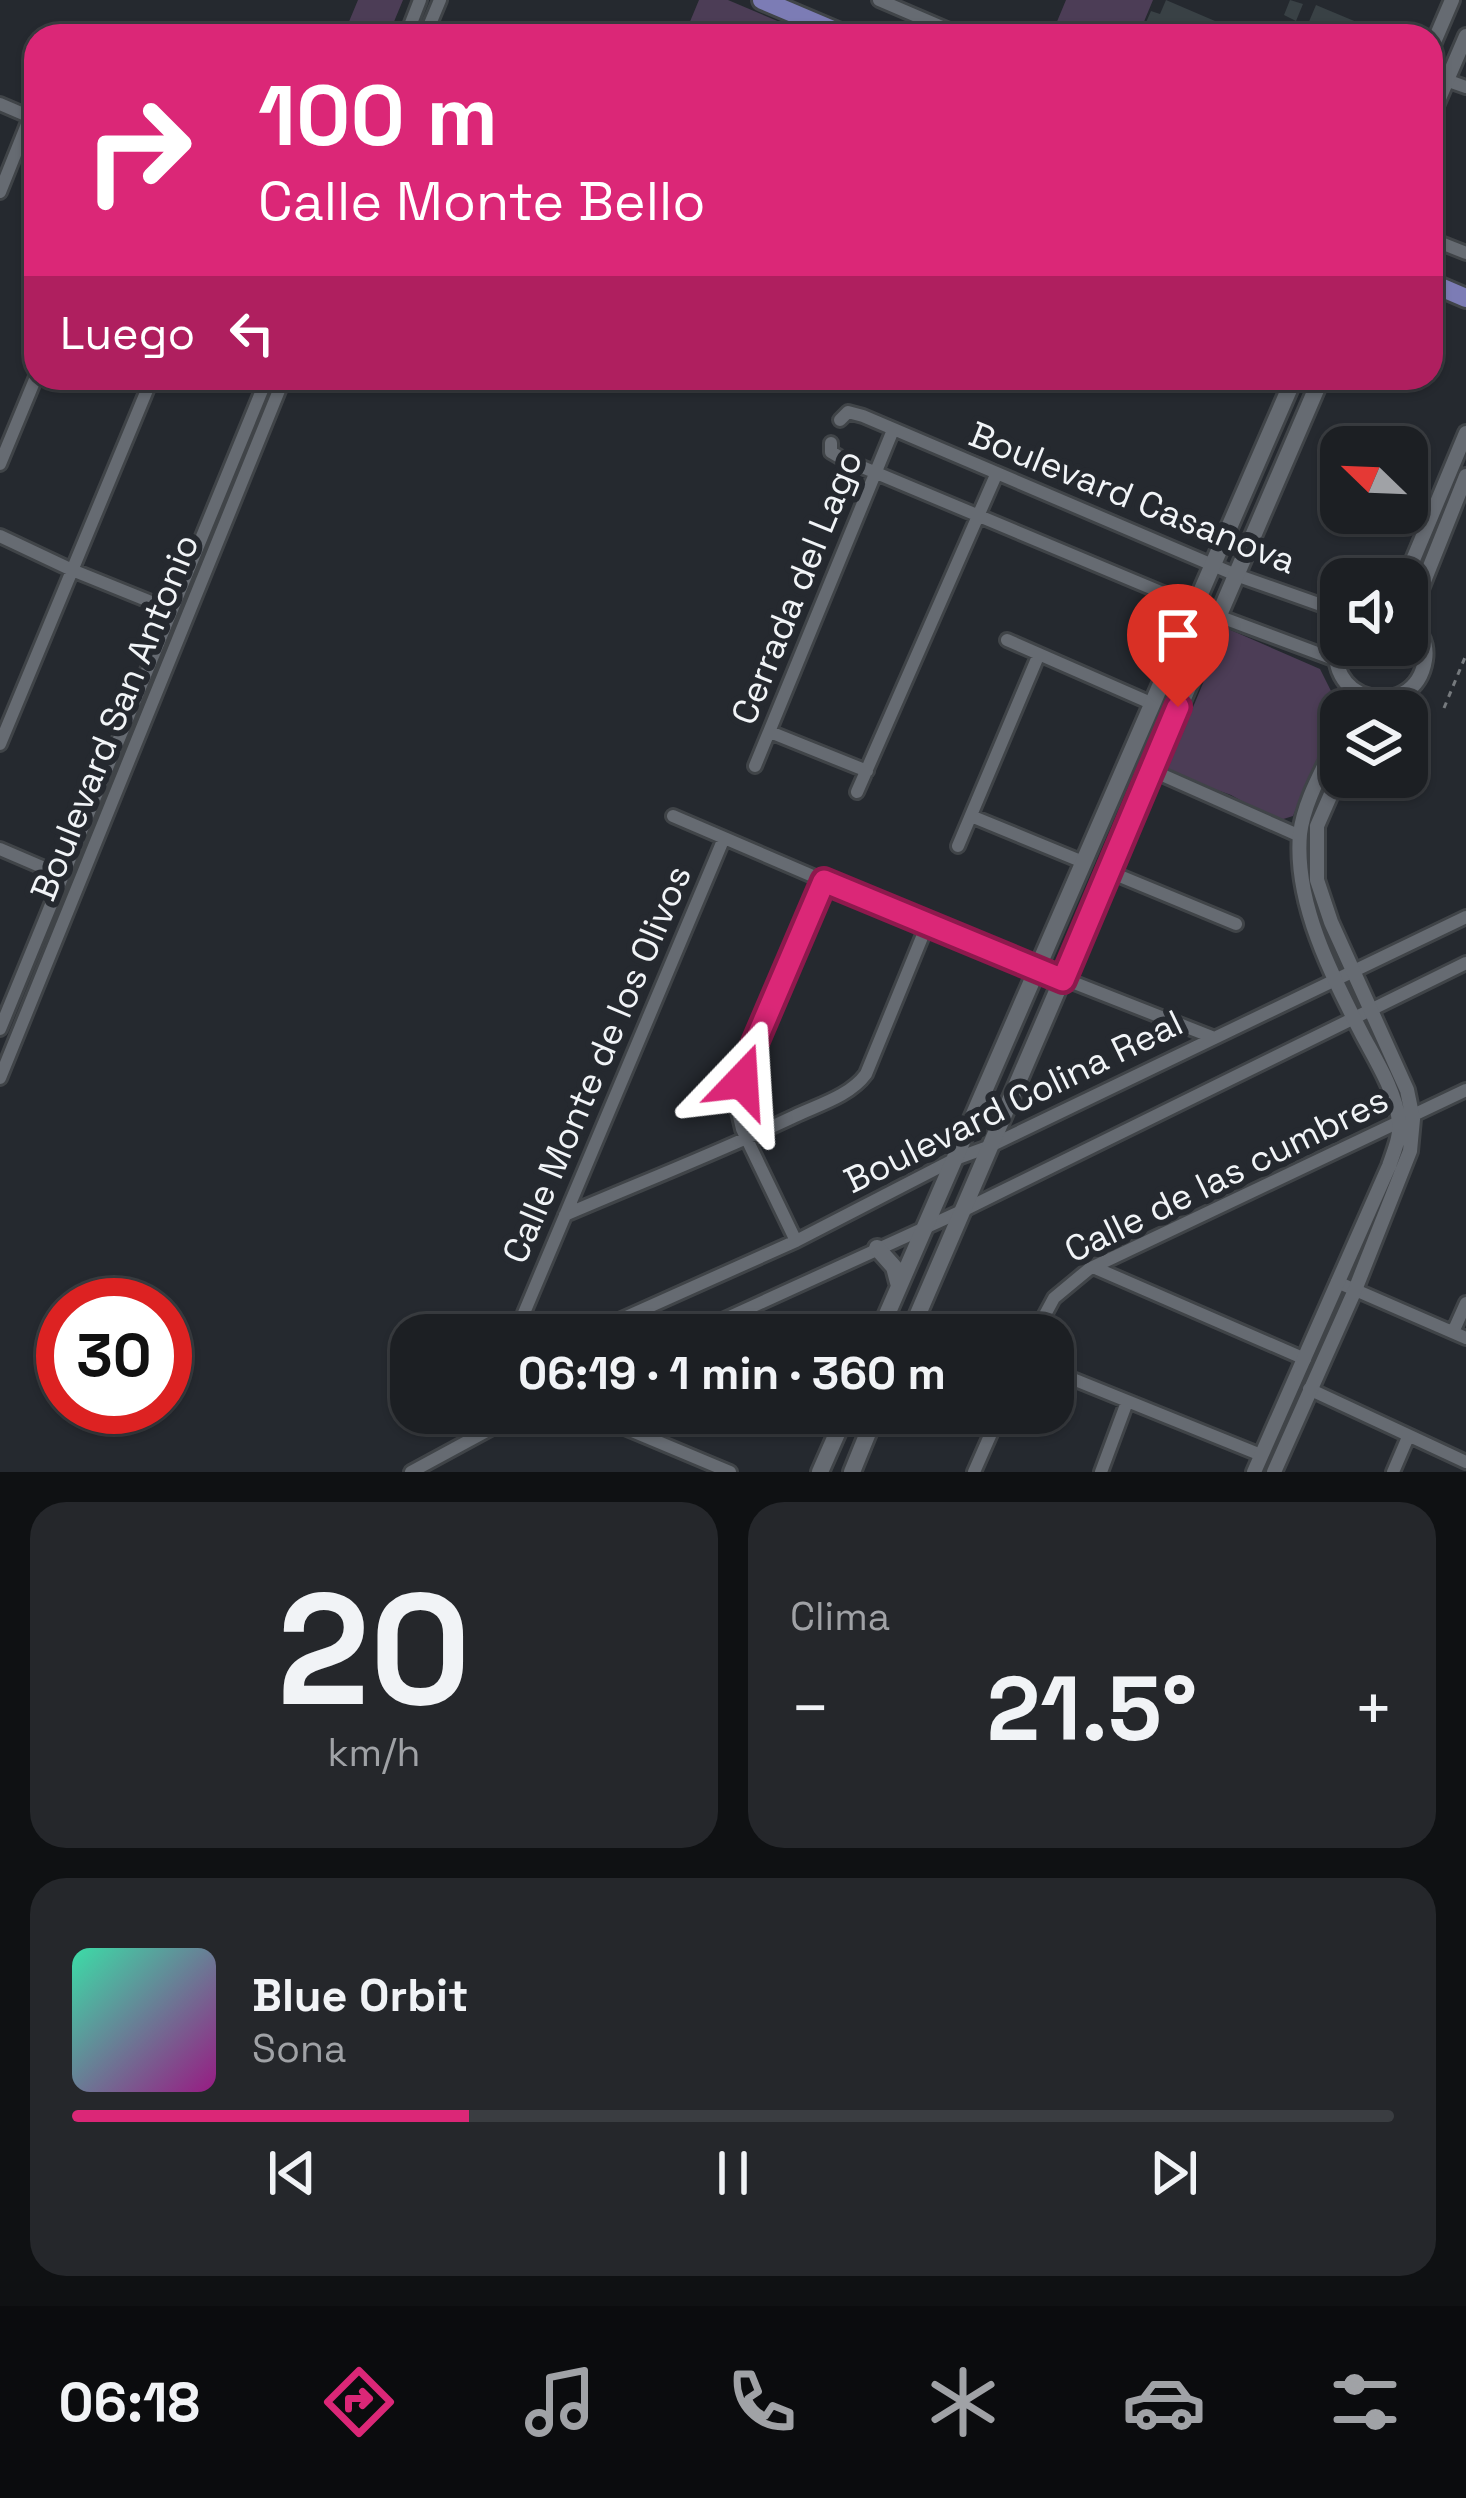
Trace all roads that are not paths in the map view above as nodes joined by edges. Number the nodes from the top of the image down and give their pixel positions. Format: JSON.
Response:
{"nodes":[{"id":1,"x":762,"y":0,"type":"edge"},
{"id":2,"x":879,"y":0,"type":"edge"},
{"id":3,"x":819,"y":24,"type":"edge"},
{"id":4,"x":935,"y":24,"type":"edge"},
{"id":5,"x":1466,"y":36,"type":"edge"},
{"id":6,"x":1446,"y":80,"type":"junction"},
{"id":7,"x":1443,"y":87,"type":"edge"},
{"id":8,"x":1466,"y":87,"type":"edge"},
{"id":9,"x":24,"y":139,"type":"edge"},
{"id":10,"x":0,"y":192,"type":"edge"},
{"id":11,"x":31,"y":390,"type":"edge"},
{"id":12,"x":147,"y":390,"type":"edge"},
{"id":13,"x":262,"y":390,"type":"edge"},
{"id":14,"x":279,"y":390,"type":"edge"},
{"id":15,"x":1289,"y":390,"type":"edge"},
{"id":16,"x":1314,"y":390,"type":"edge"},
{"id":17,"x":840,"y":420,"type":"dead end"},
{"id":18,"x":892,"y":430,"type":"junction"},
{"id":19,"x":1466,"y":433,"type":"edge"},
{"id":20,"x":831,"y":443,"type":"dead end"},
{"id":21,"x":0,"y":464,"type":"edge"},
{"id":22,"x":1256,"y":468,"type":"junction"},
{"id":23,"x":875,"y":472,"type":"junction"},
{"id":24,"x":996,"y":475,"type":"junction"},
{"id":25,"x":1279,"y":476,"type":"junction"},
{"id":26,"x":1466,"y":476,"type":"edge"},
{"id":27,"x":979,"y":515,"type":"junction"},
{"id":28,"x":0,"y":536,"type":"edge"},
{"id":29,"x":1414,"y":558,"type":"edge"},
{"id":30,"x":1214,"y":565,"type":"junction"},
{"id":31,"x":1428,"y":569,"type":"edge"},
{"id":32,"x":72,"y":570,"type":"junction"},
{"id":33,"x":1236,"y":575,"type":"junction"},
{"id":34,"x":1196,"y":605,"type":"junction"},
{"id":35,"x":1320,"y":605,"type":"edge"},
{"id":36,"x":170,"y":610,"type":"junction"},
{"id":37,"x":1218,"y":616,"type":"junction"},
{"id":38,"x":1007,"y":640,"type":"dead end"},
{"id":39,"x":1039,"y":654,"type":"junction"},
{"id":40,"x":1320,"y":654,"type":"edge"},
{"id":41,"x":1154,"y":704,"type":"junction"},
{"id":42,"x":770,"y":732,"type":"junction"},
{"id":43,"x":0,"y":744,"type":"edge"},
{"id":44,"x":754,"y":766,"type":"dead end"},
{"id":45,"x":1151,"y":770,"type":"junction"},
{"id":46,"x":867,"y":771,"type":"junction"},
{"id":47,"x":1320,"y":778,"type":"edge"},
{"id":48,"x":857,"y":792,"type":"dead end"},
{"id":49,"x":1330,"y":798,"type":"edge"},
{"id":50,"x":674,"y":816,"type":"dead end"},
{"id":51,"x":971,"y":816,"type":"junction"},
{"id":52,"x":1300,"y":836,"type":"junction"},
{"id":53,"x":724,"y":838,"type":"junction"},
{"id":54,"x":958,"y":846,"type":"dead end"},
{"id":55,"x":0,"y":849,"type":"edge"},
{"id":56,"x":1083,"y":862,"type":"junction"},
{"id":57,"x":1110,"y":872,"type":"junction"},
{"id":58,"x":63,"y":876,"type":"junction"},
{"id":59,"x":824,"y":881,"type":"junction"},
{"id":60,"x":1466,"y":917,"type":"edge"},
{"id":61,"x":1236,"y":924,"type":"dead end"},
{"id":62,"x":927,"y":925,"type":"junction"},
{"id":63,"x":1466,"y":963,"type":"edge"},
{"id":64,"x":1039,"y":969,"type":"junction"},
{"id":65,"x":1354,"y":969,"type":"junction"},
{"id":66,"x":1063,"y":980,"type":"junction"},
{"id":67,"x":1336,"y":980,"type":"junction"},
{"id":68,"x":1370,"y":1008,"type":"junction"},
{"id":69,"x":1354,"y":1018,"type":"junction"},
{"id":70,"x":0,"y":1029,"type":"edge"},
{"id":71,"x":1212,"y":1037,"type":"junction"},
{"id":72,"x":0,"y":1078,"type":"edge"},
{"id":73,"x":1466,"y":1090,"type":"edge"},
{"id":74,"x":1406,"y":1118,"type":"junction"},
{"id":75,"x":746,"y":1139,"type":"junction"},
{"id":76,"x":988,"y":1147,"type":"junction"},
{"id":77,"x":956,"y":1159,"type":"junction"},
{"id":78,"x":964,"y":1210,"type":"junction"},
{"id":79,"x":565,"y":1215,"type":"junction"},
{"id":80,"x":925,"y":1226,"type":"junction"},
{"id":81,"x":796,"y":1240,"type":"junction"},
{"id":82,"x":877,"y":1248,"type":"junction"},
{"id":83,"x":1093,"y":1267,"type":"junction"},
{"id":84,"x":1337,"y":1282,"type":"junction"},
{"id":85,"x":898,"y":1286,"type":"junction"},
{"id":86,"x":1355,"y":1290,"type":"junction"},
{"id":87,"x":1466,"y":1303,"type":"edge"},
{"id":88,"x":524,"y":1313,"type":"dead end"},
{"id":89,"x":632,"y":1314,"type":"edge"},
{"id":90,"x":735,"y":1314,"type":"edge"},
{"id":91,"x":887,"y":1314,"type":"edge"},
{"id":92,"x":918,"y":1314,"type":"edge"},
{"id":93,"x":1045,"y":1314,"type":"edge"},
{"id":94,"x":1460,"y":1335,"type":"edge"},
{"id":95,"x":1305,"y":1359,"type":"junction"},
{"id":96,"x":1074,"y":1380,"type":"edge"},
{"id":97,"x":1309,"y":1389,"type":"junction"},
{"id":98,"x":1127,"y":1402,"type":"junction"},
{"id":99,"x":473,"y":1434,"type":"edge"},
{"id":100,"x":633,"y":1434,"type":"edge"},
{"id":101,"x":837,"y":1434,"type":"edge"},
{"id":102,"x":867,"y":1434,"type":"edge"},
{"id":103,"x":991,"y":1434,"type":"edge"},
{"id":104,"x":1408,"y":1437,"type":"junction"},
{"id":105,"x":1261,"y":1455,"type":"junction"},
{"id":106,"x":1466,"y":1462,"type":"edge"},
{"id":107,"x":699,"y":1466,"type":"edge"},
{"id":108,"x":411,"y":1472,"type":"edge"},
{"id":109,"x":730,"y":1472,"type":"edge"},
{"id":110,"x":820,"y":1472,"type":"edge"},
{"id":111,"x":852,"y":1472,"type":"edge"},
{"id":112,"x":974,"y":1472,"type":"edge"},
{"id":113,"x":1101,"y":1472,"type":"edge"},
{"id":114,"x":1254,"y":1472,"type":"edge"},
{"id":115,"x":1274,"y":1472,"type":"edge"},
{"id":116,"x":1393,"y":1472,"type":"edge"}],
"edges":[{"from":1,"to":3,"type":"main road"},
{"from":2,"to":4,"type":"street"},
{"from":5,"to":6,"type":"street"},
{"from":6,"to":7,"type":"street"},
{"from":6,"to":8,"type":"street"},
{"from":9,"to":10,"type":"street"},
{"from":11,"to":21,"type":"street"},
{"from":12,"to":32,"type":"street"},
{"from":13,"to":36,"type":"street","name":"Boulevard San Antonio"},
{"from":14,"to":72,"type":"street","name":"Boulevard San Antonio"},
{"from":15,"to":22,"type":"main road"},
{"from":16,"to":25,"type":"main road"},
{"from":17,"to":18,"type":"street","name":"Boulevard Casanova"},
{"from":18,"to":23,"type":"street","name":"Cerrada del Lago"},
{"from":18,"to":24,"type":"street","name":"Boulevard Casanova"},
{"from":19,"to":29,"type":"street"},
{"from":20,"to":23,"type":"street","name":"Boulevard Casanova"},
{"from":22,"to":25,"type":"main road"},
{"from":22,"to":30,"type":"main road"},
{"from":23,"to":27,"type":"street","name":"Boulevard Casanova"},
{"from":23,"to":42,"type":"street","name":"Cerrada del Lago"},
{"from":24,"to":27,"type":"street"},
{"from":24,"to":30,"type":"street","name":"Boulevard Casanova"},
{"from":25,"to":33,"type":"main road"},
{"from":26,"to":31,"type":"street"},
{"from":27,"to":34,"type":"street","name":"Boulevard Casanova"},
{"from":27,"to":46,"type":"street"},
{"from":28,"to":32,"type":"street"},
{"from":30,"to":33,"type":"street","name":"Boulevard Casanova"},
{"from":30,"to":34,"type":"main road"},
{"from":32,"to":36,"type":"street"},
{"from":32,"to":43,"type":"street"},
{"from":33,"to":35,"type":"street","name":"Boulevard Casanova"},
{"from":33,"to":37,"type":"main road"},
{"from":34,"to":37,"type":"street","name":"Boulevard Casanova"},
{"from":34,"to":41,"type":"main road"},
{"from":36,"to":58,"type":"street","name":"Boulevard San Antonio"},
{"from":37,"to":40,"type":"street","name":"Boulevard Casanova"},
{"from":37,"to":45,"type":"main road"},
{"from":38,"to":39,"type":"street"},
{"from":39,"to":41,"type":"street"},
{"from":39,"to":51,"type":"street"},
{"from":41,"to":56,"type":"main road"},
{"from":42,"to":44,"type":"street","name":"Cerrada del Lago"},
{"from":42,"to":46,"type":"street"},
{"from":45,"to":52,"type":"street"},
{"from":45,"to":57,"type":"main road"},
{"from":46,"to":48,"type":"street"},
{"from":47,"to":52,"type":"street"},
{"from":49,"to":65,"type":"street"},
{"from":50,"to":53,"type":"street"},
{"from":51,"to":54,"type":"street"},
{"from":51,"to":56,"type":"street"},
{"from":52,"to":67,"type":"street"},
{"from":53,"to":59,"type":"street"},
{"from":53,"to":79,"type":"street","name":"Calle Monte de los Olivos"},
{"from":55,"to":58,"type":"street"},
{"from":56,"to":64,"type":"main road"},
{"from":57,"to":61,"type":"street"},
{"from":57,"to":66,"type":"main road"},
{"from":58,"to":70,"type":"street","name":"Boulevard San Antonio"},
{"from":59,"to":62,"type":"street"},
{"from":59,"to":75,"type":"street"},
{"from":60,"to":65,"type":"street","name":"Boulevard Colina Real"},
{"from":62,"to":64,"type":"street"},
{"from":62,"to":75,"type":"street"},
{"from":63,"to":68,"type":"street","name":"Boulevard Colina Real"},
{"from":64,"to":66,"type":"street"},
{"from":64,"to":77,"type":"main road"},
{"from":65,"to":67,"type":"street","name":"Boulevard Colina Real"},
{"from":65,"to":68,"type":"street"},
{"from":66,"to":71,"type":"street"},
{"from":66,"to":76,"type":"main road"},
{"from":67,"to":69,"type":"street"},
{"from":67,"to":71,"type":"street","name":"Boulevard Colina Real"},
{"from":68,"to":69,"type":"street","name":"Boulevard Colina Real"},
{"from":68,"to":74,"type":"street"},
{"from":69,"to":74,"type":"street"},
{"from":69,"to":78,"type":"street","name":"Boulevard Colina Real"},
{"from":71,"to":76,"type":"street","name":"Boulevard Colina Real"},
{"from":73,"to":74,"type":"street","name":"Calle de las cumbres"},
{"from":74,"to":83,"type":"street","name":"Calle de las cumbres"},
{"from":74,"to":84,"type":"street"},
{"from":74,"to":86,"type":"street"},
{"from":75,"to":79,"type":"street"},
{"from":75,"to":81,"type":"street"},
{"from":76,"to":77,"type":"street","name":"Boulevard Colina Real"},
{"from":76,"to":78,"type":"main road"},
{"from":77,"to":80,"type":"main road"},
{"from":77,"to":81,"type":"street","name":"Boulevard Colina Real"},
{"from":78,"to":80,"type":"street","name":"Boulevard Colina Real"},
{"from":78,"to":92,"type":"main road"},
{"from":79,"to":88,"type":"street","name":"Calle Monte de los Olivos"},
{"from":80,"to":82,"type":"street","name":"Boulevard Colina Real"},
{"from":80,"to":85,"type":"main road"},
{"from":81,"to":89,"type":"street","name":"Boulevard Colina Real"},
{"from":82,"to":85,"type":"main road"},
{"from":82,"to":90,"type":"street","name":"Boulevard Colina Real"},
{"from":83,"to":93,"type":"street","name":"Calle de las cumbres"},
{"from":83,"to":95,"type":"street"},
{"from":84,"to":86,"type":"street"},
{"from":84,"to":95,"type":"street"},
{"from":85,"to":91,"type":"main road"},
{"from":86,"to":94,"type":"street"},
{"from":86,"to":97,"type":"street"},
{"from":87,"to":94,"type":"street"},
{"from":95,"to":105,"type":"street"},
{"from":96,"to":98,"type":"street"},
{"from":97,"to":104,"type":"street"},
{"from":97,"to":115,"type":"street"},
{"from":98,"to":105,"type":"street"},
{"from":98,"to":113,"type":"street"},
{"from":99,"to":108,"type":"street"},
{"from":100,"to":107,"type":"street"},
{"from":101,"to":110,"type":"main road"},
{"from":102,"to":111,"type":"main road"},
{"from":103,"to":112,"type":"street"},
{"from":104,"to":106,"type":"street"},
{"from":104,"to":116,"type":"street"},
{"from":105,"to":114,"type":"street"},
{"from":107,"to":109,"type":"street"}]}
